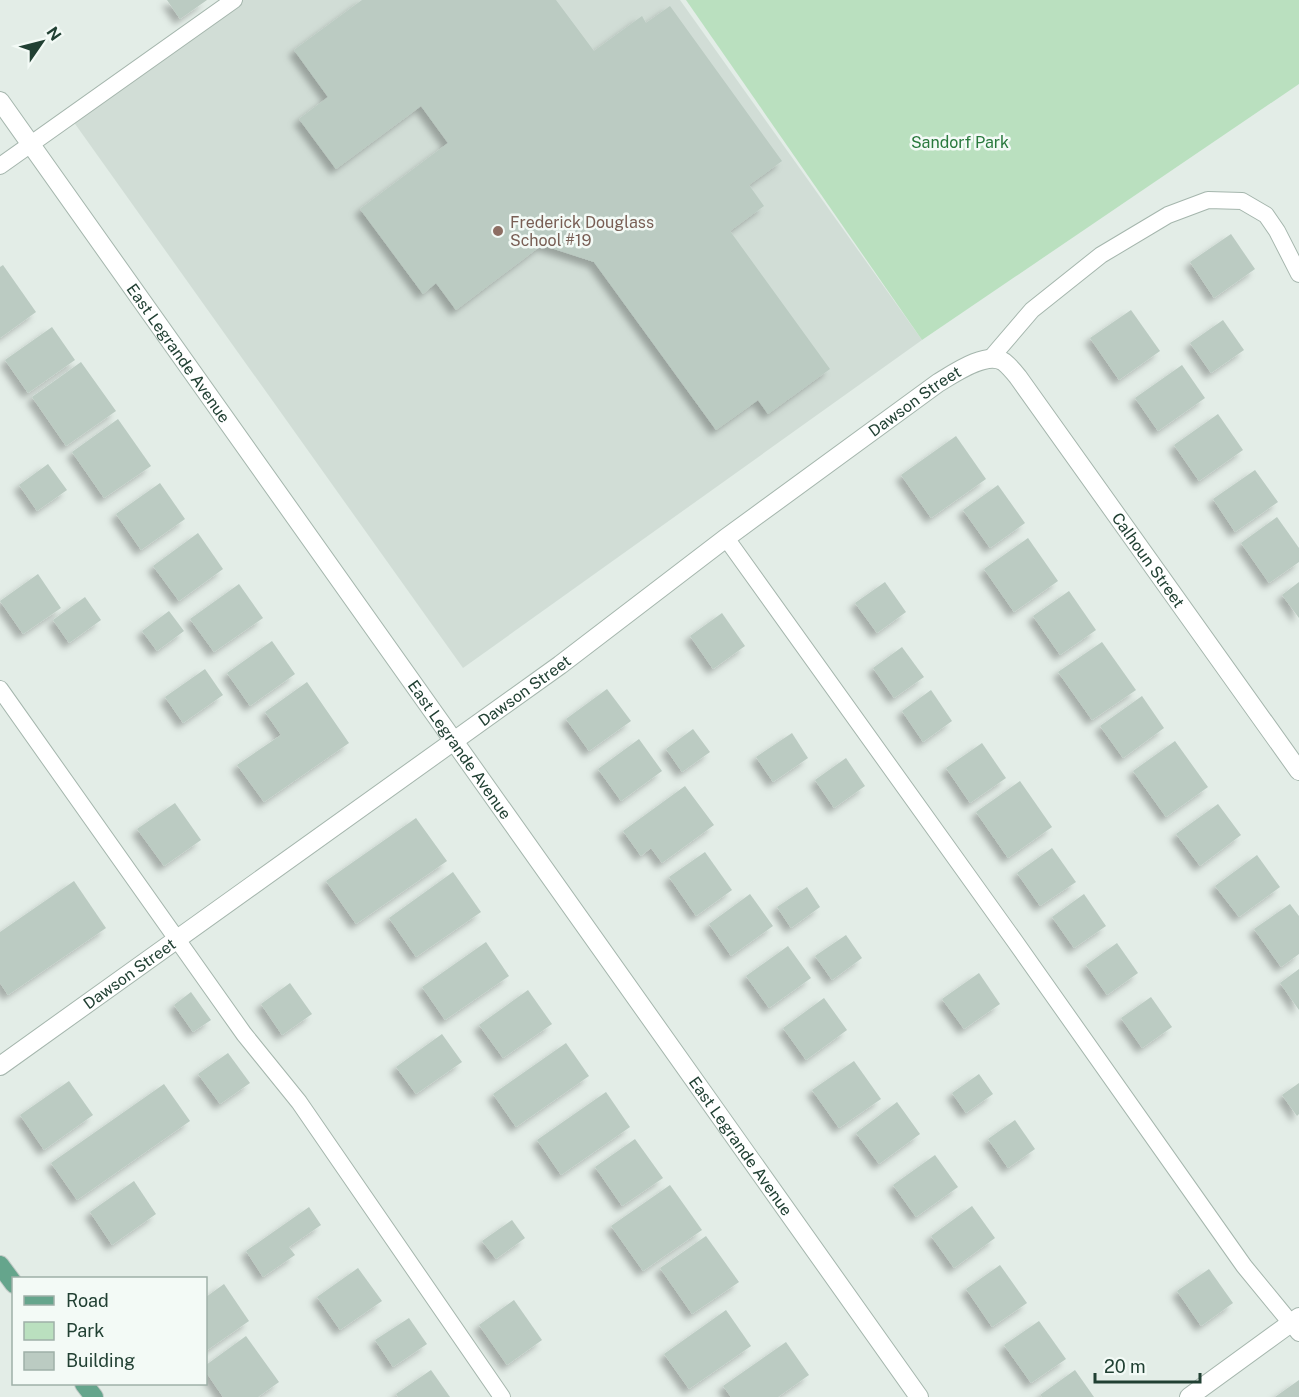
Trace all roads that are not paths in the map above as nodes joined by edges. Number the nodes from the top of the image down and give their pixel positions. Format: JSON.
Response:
{"nodes":[{"id":1,"x":234,"y":0,"type":"edge"},
{"id":2,"x":0,"y":101,"type":"edge"},
{"id":3,"x":31,"y":144,"type":"junction"},
{"id":4,"x":0,"y":166,"type":"edge"},
{"id":5,"x":1299,"y":274,"type":"edge"},
{"id":6,"x":990,"y":359,"type":"junction"},
{"id":7,"x":726,"y":538,"type":"junction"},
{"id":8,"x":0,"y":689,"type":"edge"},
{"id":9,"x":453,"y":740,"type":"junction"},
{"id":10,"x":1299,"y":771,"type":"edge"},
{"id":11,"x":177,"y":939,"type":"junction"},
{"id":12,"x":0,"y":1066,"type":"edge"},
{"id":13,"x":0,"y":1265,"type":"edge"},
{"id":14,"x":12,"y":1281,"type":"edge"},
{"id":15,"x":1297,"y":1324,"type":"edge"},
{"id":16,"x":502,"y":1397,"type":"edge"},
{"id":17,"x":919,"y":1397,"type":"edge"},
{"id":18,"x":1189,"y":1397,"type":"edge"}],
"edges":[{"from":1,"to":3,"type":"lane"},
{"from":2,"to":3,"type":"street","name":"East Legrande Avenue"},
{"from":3,"to":4,"type":"lane"},
{"from":3,"to":9,"type":"street","name":"East Legrande Avenue"},
{"from":5,"to":6,"type":"lane"},
{"from":6,"to":7,"type":"street","name":"Dawson Street"},
{"from":6,"to":10,"type":"street","name":"Calhoun Street"},
{"from":7,"to":9,"type":"street","name":"Dawson Street"},
{"from":7,"to":15,"type":"lane"},
{"from":8,"to":11,"type":"lane"},
{"from":9,"to":11,"type":"street","name":"Dawson Street"},
{"from":9,"to":17,"type":"street","name":"East Legrande Avenue"},
{"from":11,"to":12,"type":"street","name":"Dawson Street"},
{"from":11,"to":16,"type":"lane"},
{"from":13,"to":14,"type":"main road"},
{"from":15,"to":18,"type":"street"}]}
